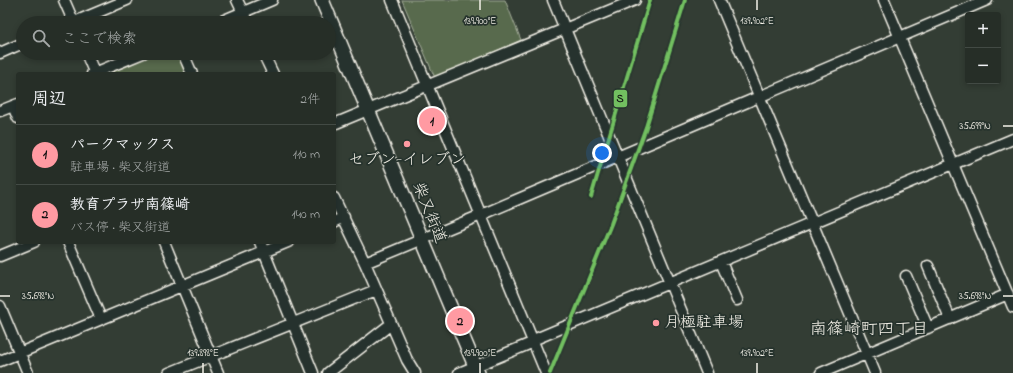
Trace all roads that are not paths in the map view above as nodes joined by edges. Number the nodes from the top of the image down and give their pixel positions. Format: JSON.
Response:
{"nodes":[{"id":1,"x":64,"y":0,"type":"edge"},
{"id":2,"x":127,"y":0,"type":"edge"},
{"id":3,"x":237,"y":0,"type":"edge"},
{"id":4,"x":272,"y":0,"type":"edge"},
{"id":5,"x":322,"y":0,"type":"edge"},
{"id":6,"x":392,"y":0,"type":"edge"},
{"id":7,"x":553,"y":0,"type":"edge"},
{"id":8,"x":635,"y":0,"type":"edge"},
{"id":9,"x":719,"y":0,"type":"edge"},
{"id":10,"x":884,"y":0,"type":"edge"},
{"id":11,"x":987,"y":0,"type":"edge"},
{"id":12,"x":243,"y":12,"type":"junction"},
{"id":13,"x":70,"y":16,"type":"edge"},
{"id":14,"x":89,"y":16,"type":"edge"},
{"id":15,"x":234,"y":16,"type":"edge"},
{"id":16,"x":245,"y":16,"type":"edge"},
{"id":17,"x":329,"y":16,"type":"edge"},
{"id":18,"x":565,"y":29,"type":"junction"},
{"id":19,"x":336,"y":33,"type":"edge"},
{"id":20,"x":899,"y":37,"type":"junction"},
{"id":21,"x":16,"y":45,"type":"edge"},
{"id":22,"x":1,"y":49,"type":"edge"},
{"id":23,"x":88,"y":60,"type":"edge"},
{"id":24,"x":126,"y":60,"type":"edge"},
{"id":25,"x":186,"y":60,"type":"edge"},
{"id":26,"x":266,"y":60,"type":"edge"},
{"id":27,"x":92,"y":72,"type":"edge"},
{"id":28,"x":98,"y":72,"type":"edge"},
{"id":29,"x":191,"y":72,"type":"edge"},
{"id":30,"x":272,"y":72,"type":"edge"},
{"id":31,"x":427,"y":85,"type":"junction"},
{"id":32,"x":760,"y":96,"type":"junction"},
{"id":33,"x":15,"y":105,"type":"edge"},
{"id":34,"x":368,"y":109,"type":"junction"},
{"id":35,"x":0,"y":111,"type":"edge"},
{"id":36,"x":336,"y":123,"type":"edge"},
{"id":37,"x":1013,"y":139,"type":"edge"},
{"id":38,"x":618,"y":156,"type":"junction"},
{"id":39,"x":954,"y":163,"type":"junction"},
{"id":40,"x":336,"y":202,"type":"edge"},
{"id":41,"x":481,"y":215,"type":"junction"},
{"id":42,"x":344,"y":217,"type":"junction"},
{"id":43,"x":336,"y":221,"type":"edge"},
{"id":44,"x":812,"y":223,"type":"junction"},
{"id":45,"x":421,"y":239,"type":"junction"},
{"id":46,"x":29,"y":244,"type":"edge"},
{"id":47,"x":69,"y":244,"type":"edge"},
{"id":48,"x":165,"y":244,"type":"edge"},
{"id":49,"x":261,"y":244,"type":"edge"},
{"id":50,"x":283,"y":244,"type":"edge"},
{"id":51,"x":264,"y":252,"type":"junction"},
{"id":52,"x":0,"y":256,"type":"edge"},
{"id":53,"x":365,"y":262,"type":"junction"},
{"id":54,"x":721,"y":262,"type":"junction"},
{"id":55,"x":928,"y":266,"type":"dead end"},
{"id":56,"x":906,"y":276,"type":"dead end"},
{"id":57,"x":671,"y":283,"type":"junction"},
{"id":58,"x":182,"y":286,"type":"junction"},
{"id":59,"x":376,"y":290,"type":"junction"},
{"id":60,"x":1008,"y":294,"type":"junction"},
{"id":61,"x":737,"y":300,"type":"dead end"},
{"id":62,"x":0,"y":306,"type":"edge"},
{"id":63,"x":1013,"y":307,"type":"edge"},
{"id":64,"x":101,"y":319,"type":"junction"},
{"id":65,"x":950,"y":319,"type":"junction"},
{"id":66,"x":293,"y":324,"type":"junction"},
{"id":67,"x":391,"y":324,"type":"junction"},
{"id":68,"x":928,"y":328,"type":"junction"},
{"id":69,"x":534,"y":341,"type":"junction"},
{"id":70,"x":19,"y":353,"type":"junction"},
{"id":71,"x":867,"y":353,"type":"junction"},
{"id":72,"x":211,"y":356,"type":"junction"},
{"id":73,"x":0,"y":361,"type":"edge"},
{"id":74,"x":476,"y":370,"type":"edge"},
{"id":75,"x":28,"y":373,"type":"edge"},
{"id":76,"x":169,"y":373,"type":"edge"},
{"id":77,"x":218,"y":373,"type":"edge"},
{"id":78,"x":313,"y":373,"type":"edge"},
{"id":79,"x":328,"y":373,"type":"edge"},
{"id":80,"x":415,"y":373,"type":"edge"},
{"id":81,"x":459,"y":373,"type":"edge"},
{"id":82,"x":546,"y":373,"type":"edge"},
{"id":83,"x":708,"y":373,"type":"edge"},
{"id":84,"x":821,"y":373,"type":"edge"},
{"id":85,"x":875,"y":373,"type":"edge"}],
"edges":[{"from":1,"to":13,"type":"street"},
{"from":2,"to":14,"type":"street"},
{"from":3,"to":12,"type":"street"},
{"from":4,"to":12,"type":"street"},
{"from":5,"to":17,"type":"main road","name":"柴又街道"},
{"from":6,"to":31,"type":"street"},
{"from":7,"to":18,"type":"street"},
{"from":8,"to":18,"type":"street"},
{"from":9,"to":32,"type":"street"},
{"from":10,"to":20,"type":"street"},
{"from":11,"to":20,"type":"street"},
{"from":12,"to":15,"type":"street"},
{"from":12,"to":16,"type":"street"},
{"from":18,"to":31,"type":"street"},
{"from":18,"to":38,"type":"street"},
{"from":19,"to":34,"type":"main road","name":"柴又街道"},
{"from":20,"to":32,"type":"street"},
{"from":20,"to":39,"type":"street"},
{"from":21,"to":22,"type":"street"},
{"from":23,"to":27,"type":"street"},
{"from":24,"to":28,"type":"street"},
{"from":25,"to":29,"type":"street"},
{"from":26,"to":30,"type":"street"},
{"from":31,"to":34,"type":"street"},
{"from":31,"to":41,"type":"street"},
{"from":32,"to":38,"type":"street"},
{"from":32,"to":44,"type":"street"},
{"from":33,"to":35,"type":"street"},
{"from":34,"to":36,"type":"street"},
{"from":34,"to":45,"type":"main road","name":"柴又街道"},
{"from":37,"to":39,"type":"street"},
{"from":38,"to":41,"type":"street"},
{"from":38,"to":57,"type":"street"},
{"from":39,"to":44,"type":"street"},
{"from":39,"to":60,"type":"street"},
{"from":40,"to":42,"type":"street"},
{"from":41,"to":45,"type":"street"},
{"from":41,"to":69,"type":"street"},
{"from":42,"to":43,"type":"street"},
{"from":42,"to":53,"type":"street"},
{"from":44,"to":54,"type":"street"},
{"from":44,"to":71,"type":"street"},
{"from":45,"to":53,"type":"street"},
{"from":45,"to":74,"type":"main road","name":"柴又街道"},
{"from":46,"to":52,"type":"street"},
{"from":47,"to":64,"type":"street"},
{"from":48,"to":58,"type":"street"},
{"from":49,"to":51,"type":"street"},
{"from":50,"to":51,"type":"street"},
{"from":51,"to":58,"type":"street"},
{"from":51,"to":66,"type":"street"},
{"from":53,"to":59,"type":"street"},
{"from":54,"to":57,"type":"street"},
{"from":54,"to":61,"type":"street"},
{"from":55,"to":65,"type":"street"},
{"from":56,"to":68,"type":"street"},
{"from":57,"to":69,"type":"street"},
{"from":57,"to":83,"type":"street"},
{"from":58,"to":64,"type":"street"},
{"from":58,"to":72,"type":"street"},
{"from":59,"to":66,"type":"street"},
{"from":59,"to":67,"type":"street"},
{"from":60,"to":63,"type":"street"},
{"from":60,"to":65,"type":"street"},
{"from":62,"to":70,"type":"street"},
{"from":64,"to":70,"type":"street"},
{"from":65,"to":68,"type":"street"},
{"from":66,"to":72,"type":"street"},
{"from":66,"to":78,"type":"street"},
{"from":67,"to":79,"type":"street"},
{"from":67,"to":80,"type":"street"},
{"from":68,"to":71,"type":"street"},
{"from":69,"to":74,"type":"street"},
{"from":69,"to":82,"type":"street"},
{"from":70,"to":73,"type":"street"},
{"from":70,"to":75,"type":"street"},
{"from":71,"to":84,"type":"street"},
{"from":71,"to":85,"type":"street"},
{"from":72,"to":76,"type":"street"},
{"from":72,"to":77,"type":"street"},
{"from":74,"to":81,"type":"street"}]}
